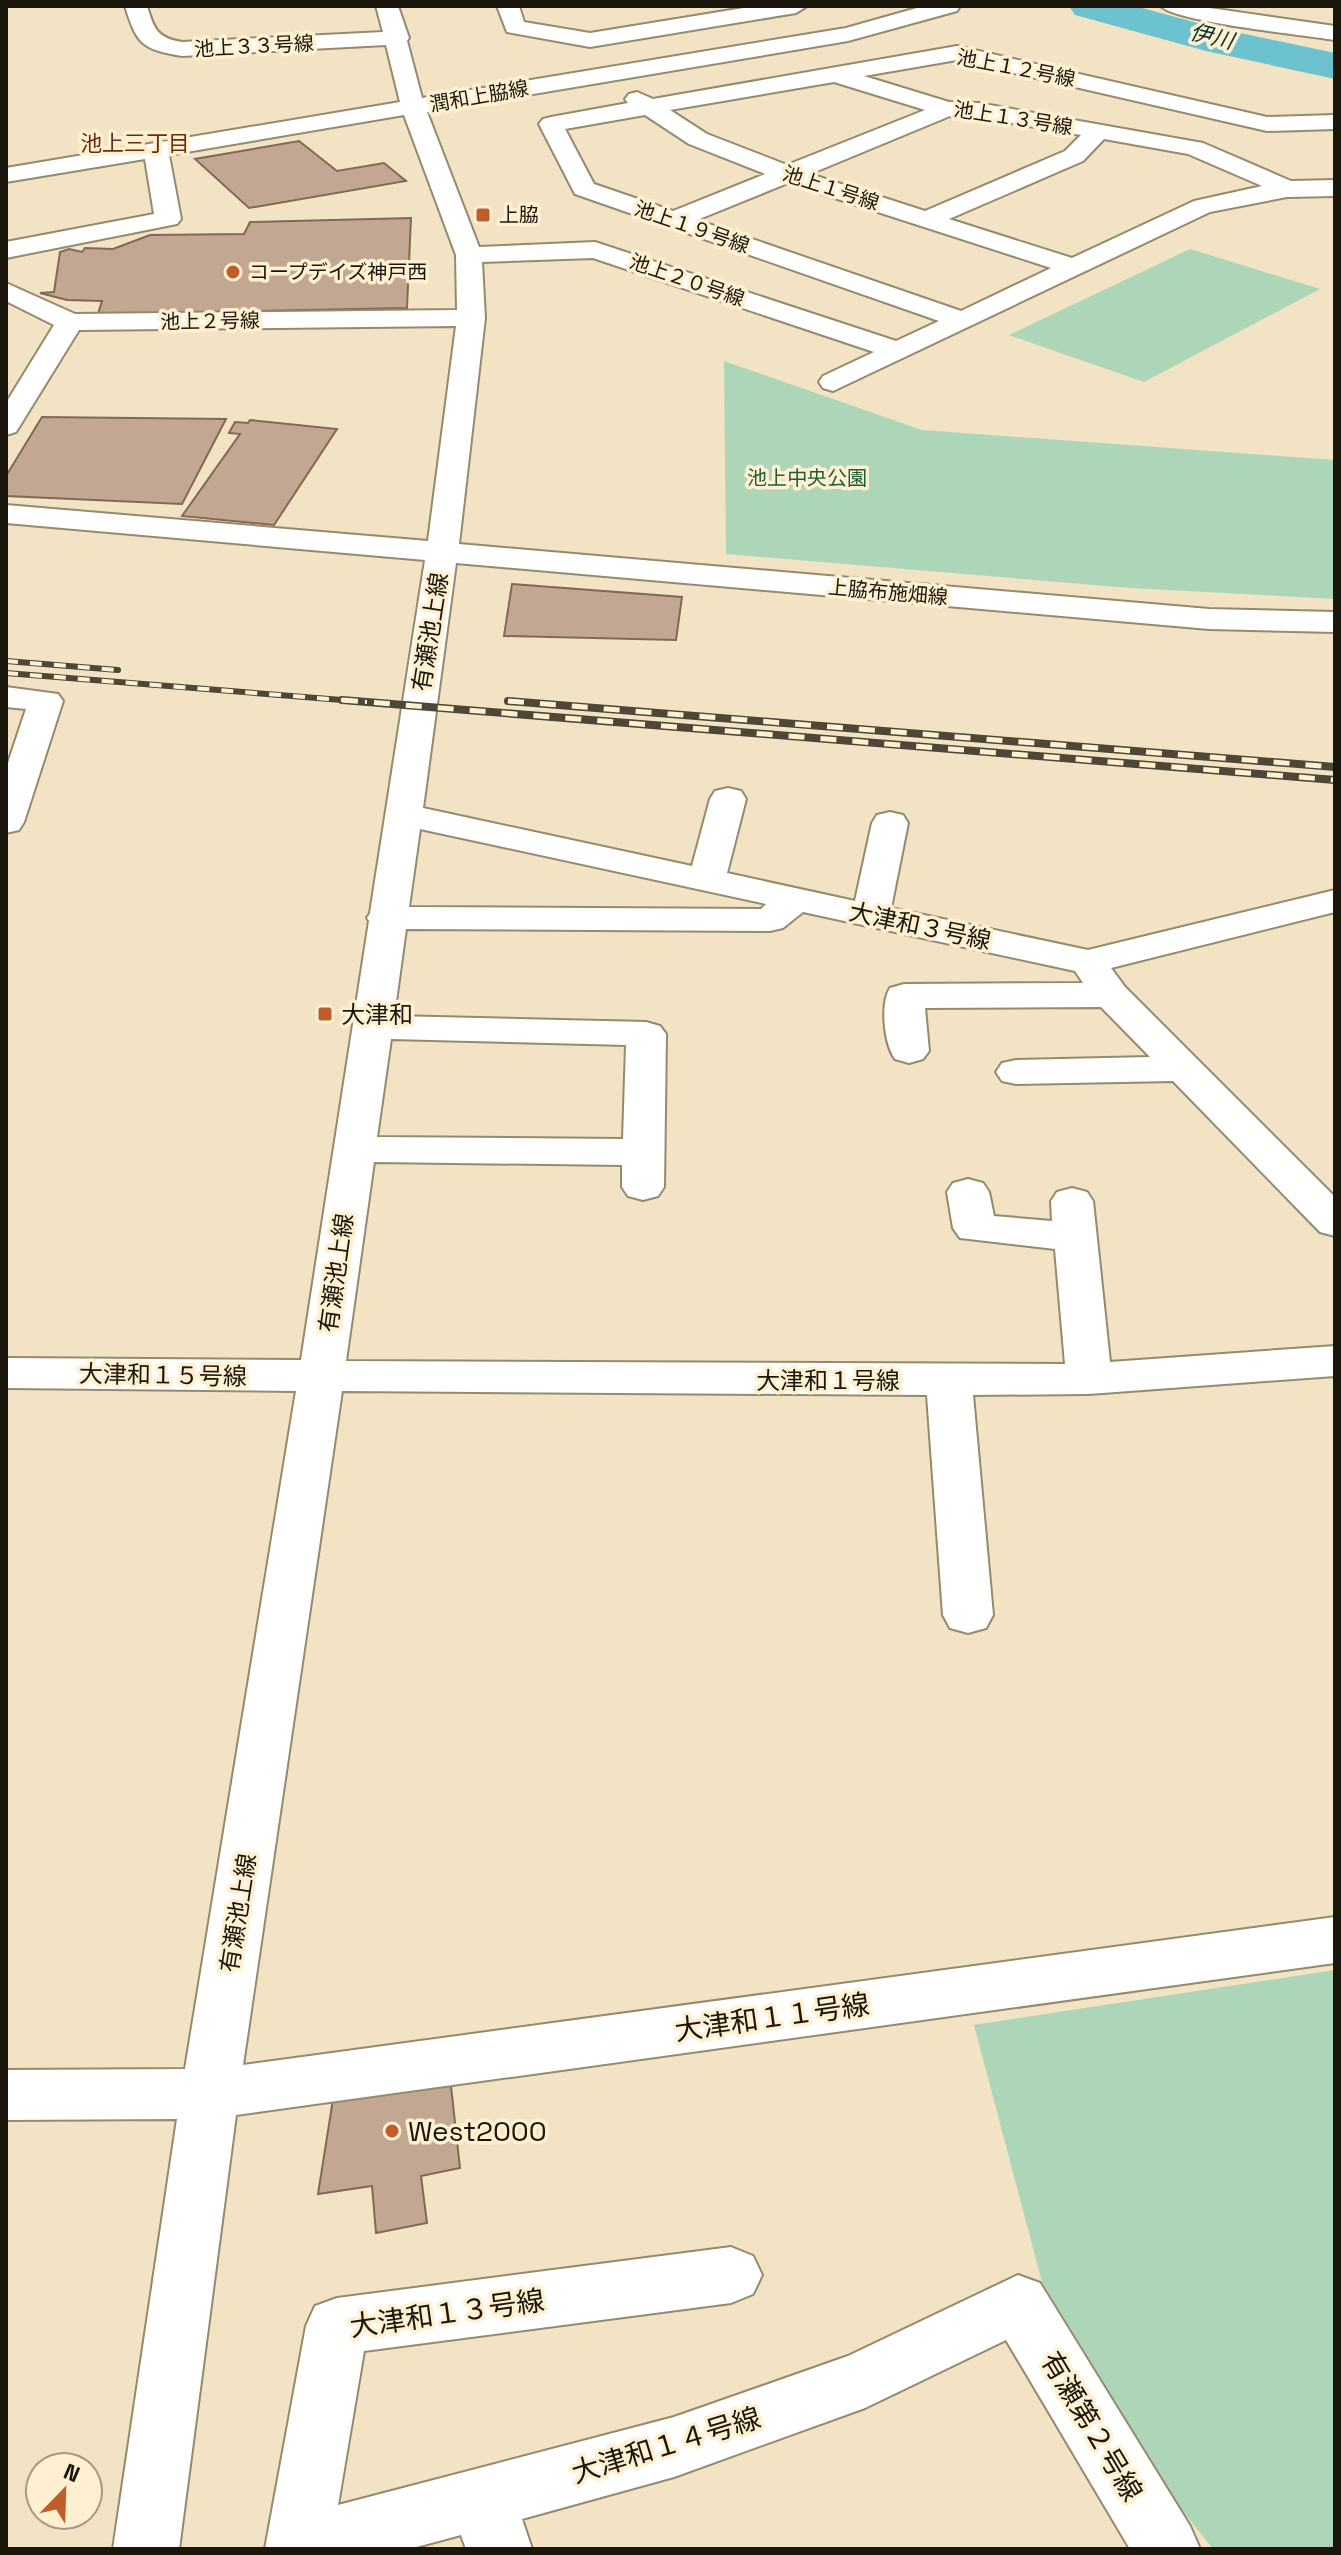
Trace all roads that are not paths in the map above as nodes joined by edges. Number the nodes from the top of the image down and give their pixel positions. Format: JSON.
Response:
{"nodes":[{"id":1,"x":136,"y":6,"type":"edge"},
{"id":2,"x":387,"y":6,"type":"edge"},
{"id":3,"x":508,"y":6,"type":"edge"},
{"id":4,"x":796,"y":6,"type":"edge"},
{"id":5,"x":878,"y":6,"type":"edge"},
{"id":6,"x":949,"y":6,"type":"edge"},
{"id":7,"x":1172,"y":6,"type":"edge"},
{"id":8,"x":1335,"y":13,"type":"edge"},
{"id":9,"x":912,"y":17,"type":"junction"},
{"id":10,"x":1328,"y":32,"type":"edge"},
{"id":11,"x":398,"y":38,"type":"junction"},
{"id":12,"x":602,"y":74,"type":"junction"},
{"id":13,"x":834,"y":74,"type":"junction"},
{"id":14,"x":413,"y":107,"type":"junction"},
{"id":15,"x":649,"y":107,"type":"junction"},
{"id":16,"x":947,"y":109,"type":"junction"},
{"id":17,"x":1335,"y":122,"type":"edge"},
{"id":18,"x":1098,"y":131,"type":"junction"},
{"id":19,"x":156,"y":149,"type":"junction"},
{"id":20,"x":6,"y":175,"type":"edge"},
{"id":21,"x":789,"y":175,"type":"junction"},
{"id":22,"x":1335,"y":188,"type":"edge"},
{"id":23,"x":1287,"y":189,"type":"junction"},
{"id":24,"x":927,"y":219,"type":"junction"},
{"id":25,"x":672,"y":221,"type":"junction"},
{"id":26,"x":6,"y":250,"type":"edge"},
{"id":27,"x":469,"y":255,"type":"junction"},
{"id":28,"x":1076,"y":268,"type":"junction"},
{"id":29,"x":6,"y":291,"type":"edge"},
{"id":30,"x":471,"y":318,"type":"junction"},
{"id":31,"x":962,"y":320,"type":"junction"},
{"id":32,"x":70,"y":322,"type":"junction"},
{"id":33,"x":898,"y":351,"type":"junction"},
{"id":34,"x":833,"y":382,"type":"dead end"},
{"id":35,"x":6,"y":426,"type":"edge"},
{"id":36,"x":6,"y":514,"type":"edge"},
{"id":37,"x":442,"y":554,"type":"junction"},
{"id":38,"x":1335,"y":622,"type":"edge"},
{"id":39,"x":6,"y":697,"type":"edge"},
{"id":40,"x":728,"y":799,"type":"dead end"},
{"id":41,"x":402,"y":814,"type":"junction"},
{"id":42,"x":6,"y":822,"type":"edge"},
{"id":43,"x":890,"y":823,"type":"dead end"},
{"id":44,"x":707,"y":880,"type":"junction"},
{"id":45,"x":795,"y":899,"type":"junction"},
{"id":46,"x":1335,"y":901,"type":"edge"},
{"id":47,"x":871,"y":915,"type":"junction"},
{"id":48,"x":386,"y":918,"type":"junction"},
{"id":49,"x":1088,"y":962,"type":"junction"},
{"id":50,"x":1111,"y":995,"type":"junction"},
{"id":51,"x":371,"y":1027,"type":"junction"},
{"id":52,"x":909,"y":1051,"type":"dead end"},
{"id":53,"x":1184,"y":1069,"type":"junction"},
{"id":54,"x":1016,"y":1072,"type":"dead end"},
{"id":55,"x":353,"y":1149,"type":"junction"},
{"id":56,"x":968,"y":1192,"type":"dead end"},
{"id":57,"x":1335,"y":1222,"type":"edge"},
{"id":58,"x":1335,"y":1361,"type":"edge"},
{"id":59,"x":6,"y":1373,"type":"edge"},
{"id":60,"x":321,"y":1377,"type":"junction"},
{"id":61,"x":949,"y":1379,"type":"junction"},
{"id":62,"x":1089,"y":1379,"type":"junction"},
{"id":63,"x":968,"y":1615,"type":"dead end"},
{"id":64,"x":1335,"y":1940,"type":"edge"},
{"id":65,"x":210,"y":2094,"type":"junction"},
{"id":66,"x":6,"y":2095,"type":"edge"},
{"id":67,"x":731,"y":2275,"type":"dead end"},
{"id":68,"x":1018,"y":2303,"type":"joint"},
{"id":69,"x":490,"y":2524,"type":"edge"},
{"id":70,"x":299,"y":2548,"type":"edge"},
{"id":71,"x":146,"y":2549,"type":"edge"},
{"id":72,"x":1167,"y":2549,"type":"edge"}],
"edges":[{"from":1,"to":11,"type":"street","name":"池上３３号線"},
{"from":2,"to":11,"type":"street","name":"有瀬池上線"},
{"from":3,"to":4,"type":"street"},
{"from":5,"to":9,"type":"street"},
{"from":6,"to":9,"type":"street","name":"潤和上脇線"},
{"from":7,"to":10,"type":"street"},
{"from":8,"to":10,"type":"street"},
{"from":9,"to":12,"type":"street","name":"潤和上脇線"},
{"from":11,"to":14,"type":"street","name":"有瀬池上線"},
{"from":12,"to":14,"type":"street","name":"潤和上脇線"},
{"from":12,"to":15,"type":"street","name":"池上１号線"},
{"from":13,"to":15,"type":"street","name":"池上１２号線"},
{"from":13,"to":16,"type":"street","name":"池上１３号線"},
{"from":13,"to":17,"type":"street","name":"池上１２号線"},
{"from":14,"to":19,"type":"street","name":"潤和上脇線"},
{"from":14,"to":27,"type":"street","name":"有瀬池上線"},
{"from":15,"to":21,"type":"street","name":"池上１号線"},
{"from":15,"to":25,"type":"street","name":"池上１９号線"},
{"from":16,"to":18,"type":"street","name":"池上１３号線"},
{"from":16,"to":21,"type":"street"},
{"from":18,"to":23,"type":"street"},
{"from":18,"to":24,"type":"street","name":"池上１３号線"},
{"from":19,"to":20,"type":"street","name":"潤和上脇線"},
{"from":19,"to":26,"type":"street"},
{"from":21,"to":24,"type":"street","name":"池上１号線"},
{"from":21,"to":25,"type":"street"},
{"from":22,"to":23,"type":"street"},
{"from":23,"to":28,"type":"street"},
{"from":24,"to":28,"type":"street","name":"池上１号線"},
{"from":25,"to":31,"type":"street","name":"池上１９号線"},
{"from":27,"to":30,"type":"street","name":"有瀬池上線"},
{"from":27,"to":33,"type":"street","name":"池上２０号線"},
{"from":28,"to":31,"type":"street"},
{"from":29,"to":32,"type":"street"},
{"from":30,"to":32,"type":"street","name":"池上２号線"},
{"from":30,"to":37,"type":"street","name":"有瀬池上線"},
{"from":31,"to":33,"type":"street"},
{"from":32,"to":35,"type":"street"},
{"from":33,"to":34,"type":"street"},
{"from":36,"to":37,"type":"street"},
{"from":37,"to":38,"type":"street","name":"上脇布施畑線"},
{"from":37,"to":41,"type":"street","name":"有瀬池上線"},
{"from":39,"to":42,"type":"street"},
{"from":40,"to":44,"type":"street"},
{"from":41,"to":44,"type":"street","name":"大津和３号線"},
{"from":41,"to":48,"type":"street","name":"有瀬池上線"},
{"from":43,"to":47,"type":"street"},
{"from":44,"to":45,"type":"street","name":"大津和３号線"},
{"from":45,"to":47,"type":"street","name":"大津和３号線"},
{"from":45,"to":48,"type":"street"},
{"from":46,"to":49,"type":"street"},
{"from":47,"to":49,"type":"street","name":"大津和３号線"},
{"from":48,"to":51,"type":"street","name":"有瀬池上線"},
{"from":49,"to":50,"type":"street"},
{"from":50,"to":52,"type":"street"},
{"from":50,"to":53,"type":"street"},
{"from":51,"to":55,"type":"street","name":"有瀬池上線"},
{"from":51,"to":55,"type":"street"},
{"from":53,"to":54,"type":"street"},
{"from":53,"to":57,"type":"street"},
{"from":55,"to":60,"type":"street","name":"有瀬池上線"},
{"from":56,"to":62,"type":"street"},
{"from":58,"to":62,"type":"street","name":"大津和１号線"},
{"from":59,"to":60,"type":"street","name":"大津和１５号線"},
{"from":60,"to":61,"type":"street","name":"大津和１号線"},
{"from":60,"to":65,"type":"street","name":"有瀬池上線"},
{"from":61,"to":62,"type":"street","name":"大津和１号線"},
{"from":61,"to":63,"type":"street"},
{"from":64,"to":65,"type":"street","name":"大津和１１号線"},
{"from":65,"to":66,"type":"street","name":"大津和１１号線"},
{"from":65,"to":71,"type":"street","name":"有瀬池上線"},
{"from":67,"to":70,"type":"street","name":"大津和１３号線"},
{"from":68,"to":69,"type":"street","name":"大津和１４号線"},
{"from":68,"to":72,"type":"street","name":"有瀬第２号線"},
{"from":69,"to":70,"type":"street","name":"大津和１４号線"}]}
